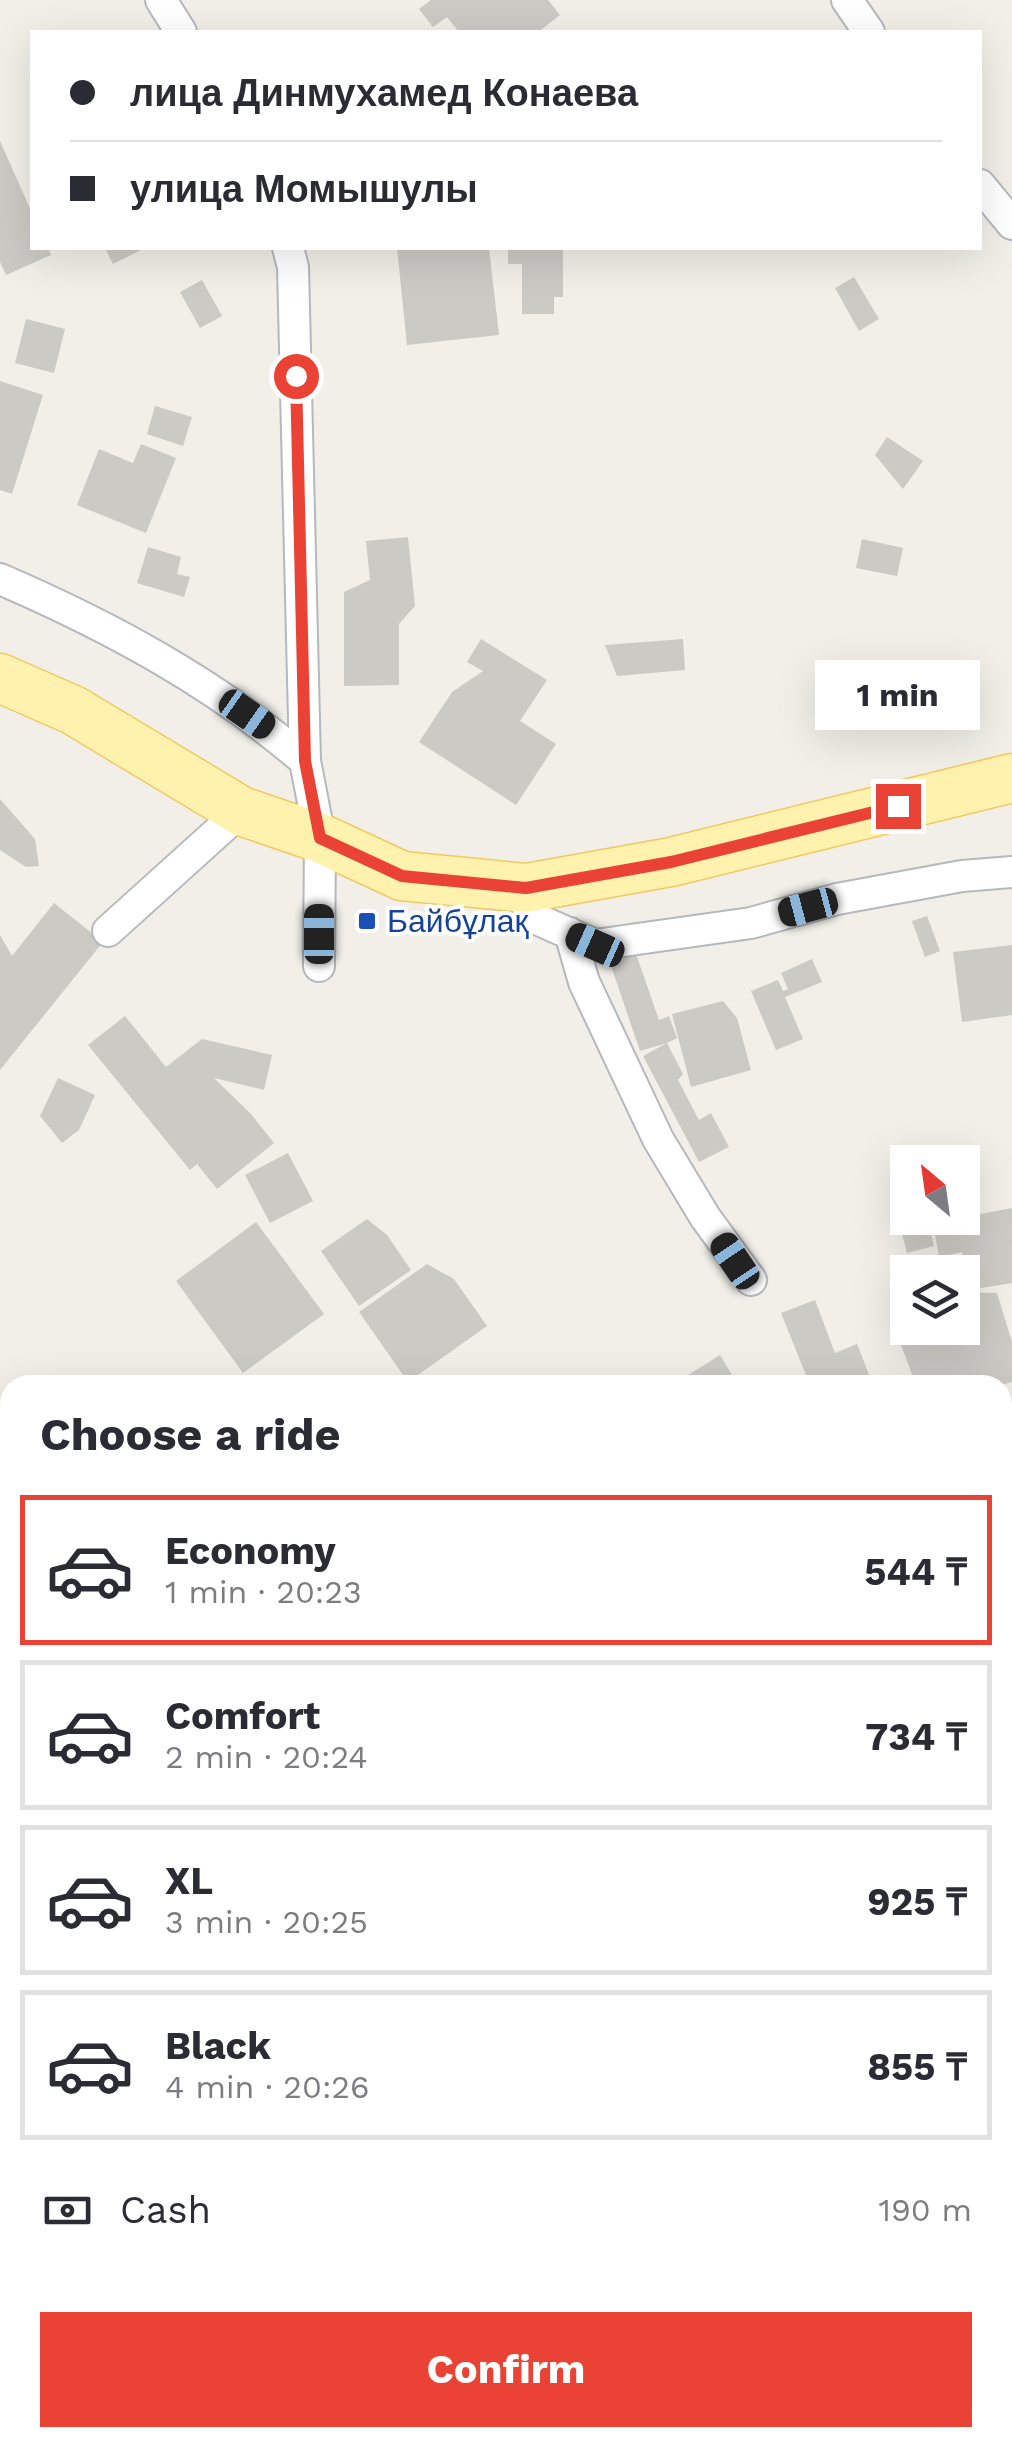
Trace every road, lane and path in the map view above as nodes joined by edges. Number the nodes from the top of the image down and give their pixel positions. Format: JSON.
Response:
{"nodes":[{"id":1,"x":160,"y":0,"type":"edge"},
{"id":2,"x":847,"y":0,"type":"edge"},
{"id":3,"x":180,"y":30,"type":"edge"},
{"id":4,"x":868,"y":30,"type":"edge"},
{"id":5,"x":982,"y":187,"type":"edge"},
{"id":6,"x":1012,"y":224,"type":"edge"},
{"id":7,"x":289,"y":250,"type":"edge"},
{"id":8,"x":0,"y":579,"type":"edge"},
{"id":9,"x":0,"y":678,"type":"edge"},
{"id":10,"x":305,"y":761,"type":"junction"},
{"id":11,"x":1012,"y":778,"type":"edge"},
{"id":12,"x":241,"y":811,"type":"junction"},
{"id":13,"x":320,"y":838,"type":"junction"},
{"id":14,"x":1012,"y":872,"type":"edge"},
{"id":15,"x":514,"y":887,"type":"junction"},
{"id":16,"x":108,"y":931,"type":"dead end"},
{"id":17,"x":570,"y":934,"type":"junction"},
{"id":18,"x":318,"y":966,"type":"dead end"},
{"id":19,"x":751,"y":1280,"type":"dead end"}],
"edges":[{"from":1,"to":3,"type":"street"},
{"from":2,"to":4,"type":"street"},
{"from":5,"to":6,"type":"street"},
{"from":7,"to":10,"type":"street"},
{"from":8,"to":10,"type":"street"},
{"from":9,"to":12,"type":"main road"},
{"from":10,"to":13,"type":"street"},
{"from":11,"to":15,"type":"main road"},
{"from":12,"to":13,"type":"main road"},
{"from":12,"to":16,"type":"street"},
{"from":13,"to":15,"type":"main road"},
{"from":13,"to":18,"type":"street"},
{"from":14,"to":17,"type":"street"},
{"from":15,"to":17,"type":"street"},
{"from":17,"to":19,"type":"street"}]}
